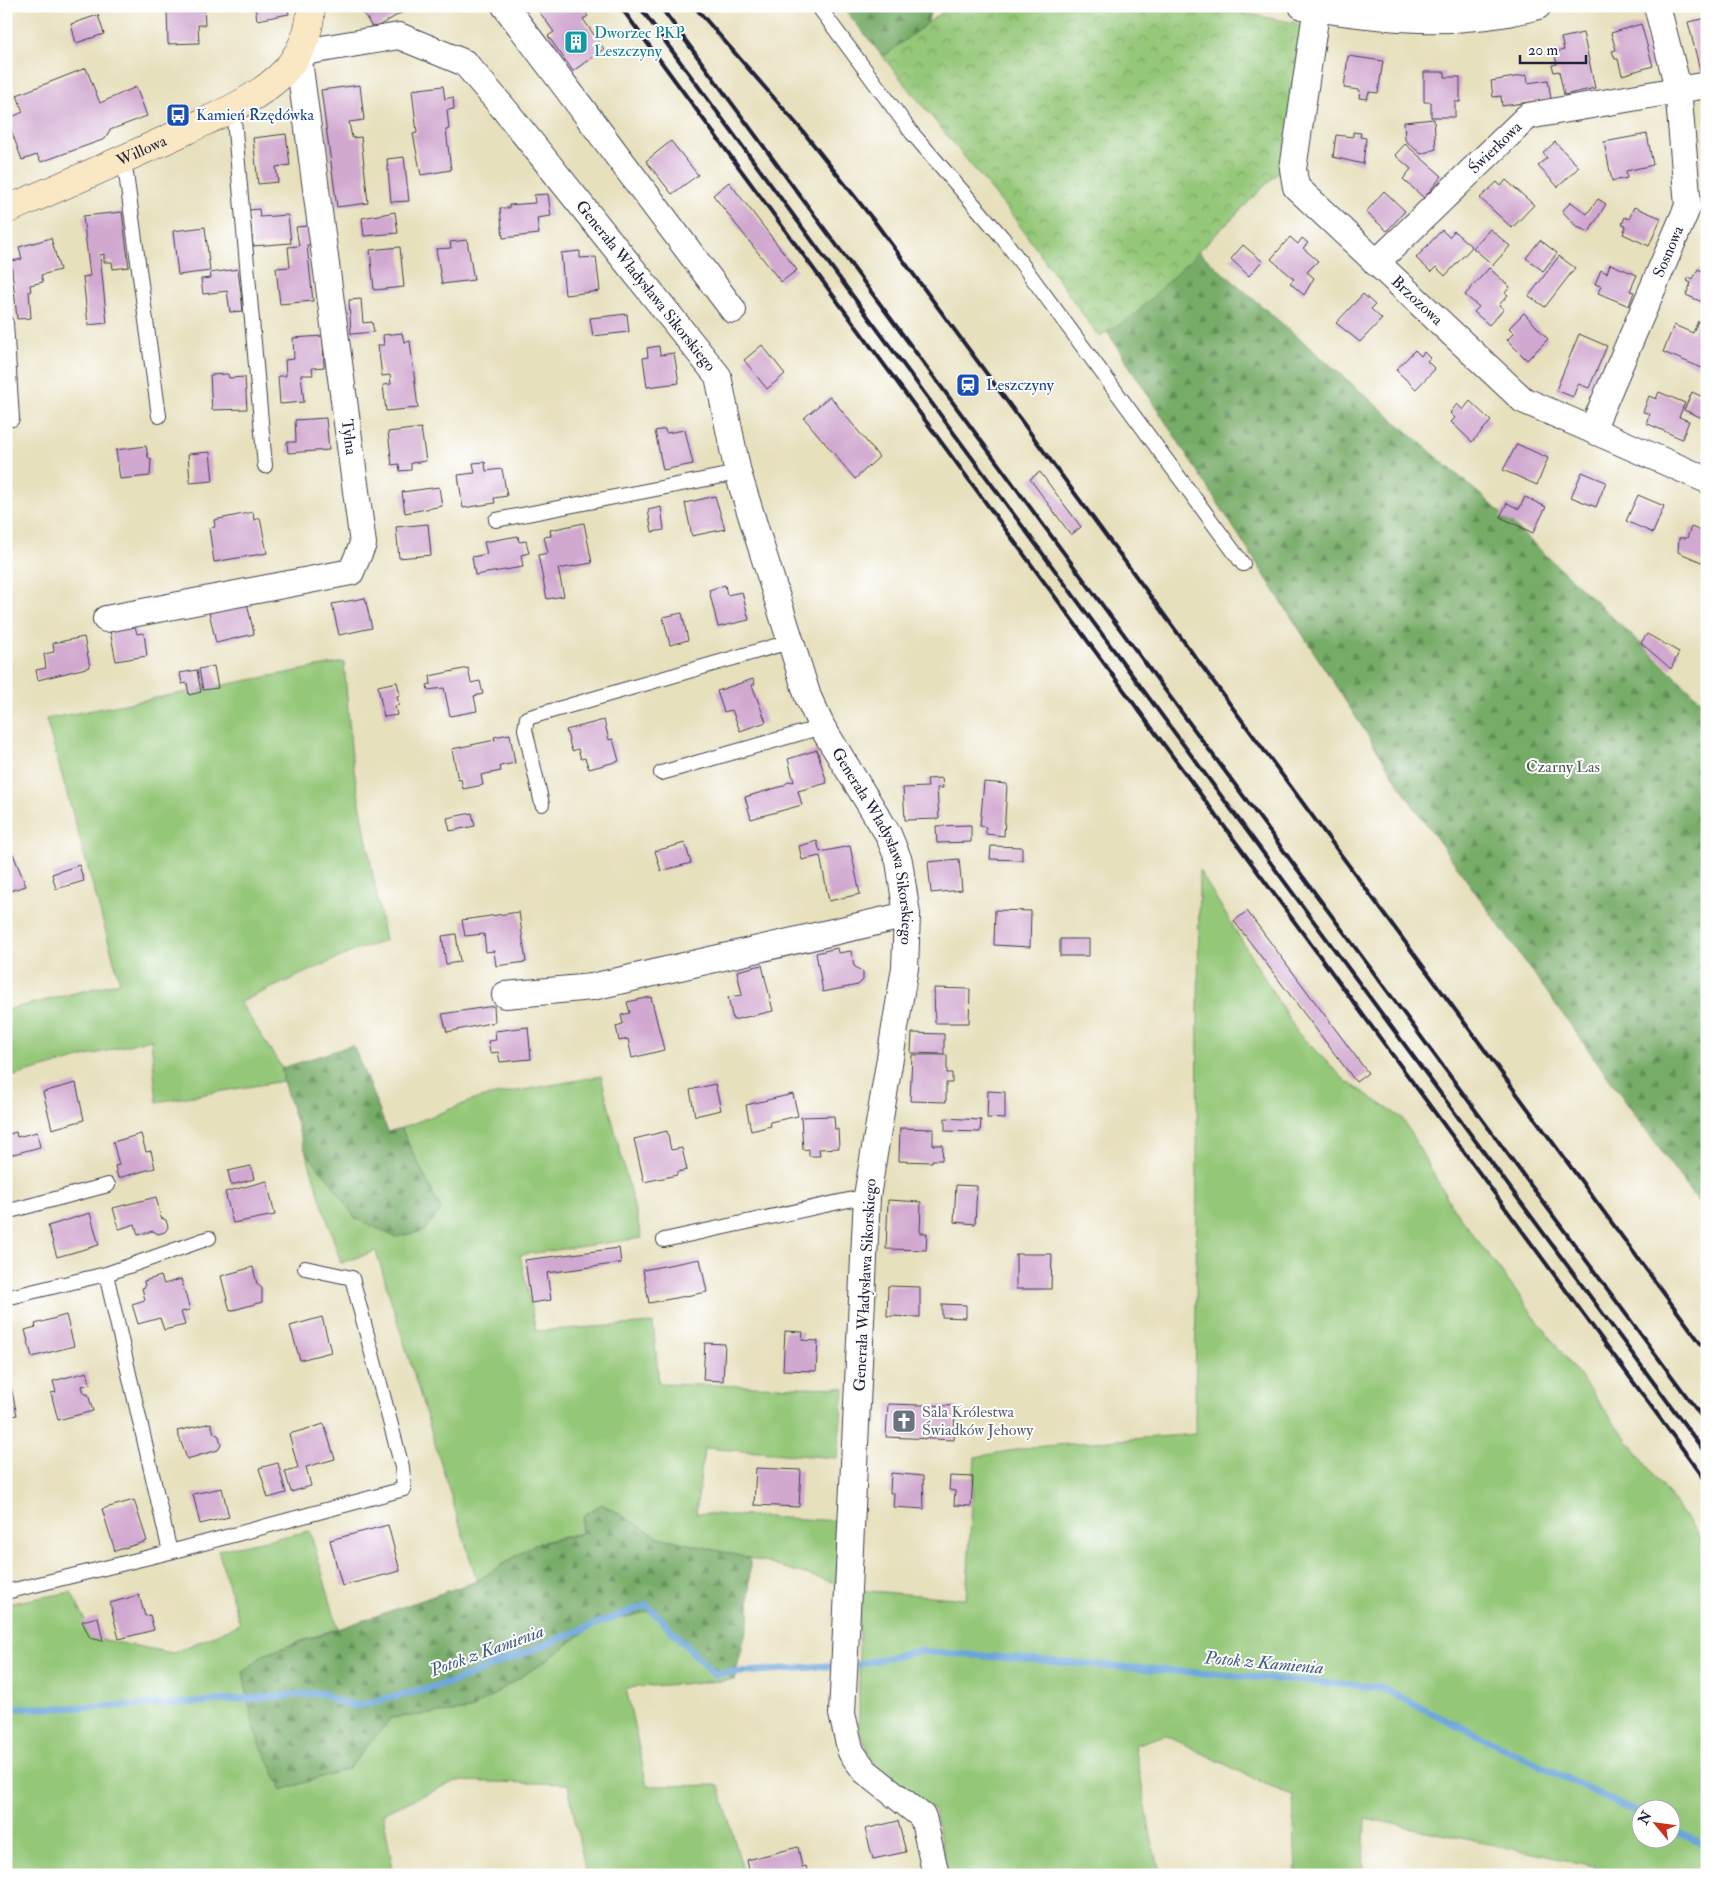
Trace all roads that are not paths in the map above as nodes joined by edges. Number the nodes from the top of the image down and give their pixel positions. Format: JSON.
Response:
{"nodes":[{"id":1,"x":310,"y":6,"type":"edge"},
{"id":2,"x":505,"y":6,"type":"edge"},
{"id":3,"x":818,"y":6,"type":"edge"},
{"id":4,"x":1657,"y":6,"type":"edge"},
{"id":5,"x":1312,"y":7,"type":"edge"},
{"id":6,"x":1531,"y":7,"type":"edge"},
{"id":7,"x":298,"y":53,"type":"junction"},
{"id":8,"x":1707,"y":85,"type":"edge"},
{"id":9,"x":1678,"y":88,"type":"junction"},
{"id":10,"x":233,"y":108,"type":"junction"},
{"id":11,"x":124,"y":159,"type":"junction"},
{"id":12,"x":6,"y":210,"type":"edge"},
{"id":13,"x":1376,"y":263,"type":"junction"},
{"id":14,"x":733,"y":310,"type":"dead end"},
{"id":15,"x":6,"y":323,"type":"edge"},
{"id":16,"x":159,"y":416,"type":"dead end"},
{"id":17,"x":12,"y":419,"type":"dead end"},
{"id":18,"x":1592,"y":430,"type":"junction"},
{"id":19,"x":265,"y":466,"type":"dead end"},
{"id":20,"x":738,"y":473,"type":"junction"},
{"id":21,"x":1707,"y":480,"type":"edge"},
{"id":22,"x":496,"y":520,"type":"dead end"},
{"id":23,"x":1243,"y":564,"type":"dead end"},
{"id":24,"x":106,"y":619,"type":"dead end"},
{"id":25,"x":789,"y":642,"type":"junction"},
{"id":26,"x":822,"y":727,"type":"junction"},
{"id":27,"x":660,"y":773,"type":"dead end"},
{"id":28,"x":542,"y":804,"type":"dead end"},
{"id":29,"x":907,"y":915,"type":"junction"},
{"id":30,"x":505,"y":995,"type":"dead end"},
{"id":31,"x":108,"y":1185,"type":"dead end"},
{"id":32,"x":867,"y":1196,"type":"junction"},
{"id":33,"x":6,"y":1212,"type":"edge"},
{"id":34,"x":209,"y":1238,"type":"dead end"},
{"id":35,"x":664,"y":1240,"type":"dead end"},
{"id":36,"x":305,"y":1268,"type":"dead end"},
{"id":37,"x":106,"y":1274,"type":"junction"},
{"id":38,"x":6,"y":1298,"type":"edge"},
{"id":39,"x":170,"y":1552,"type":"junction"},
{"id":40,"x":6,"y":1592,"type":"edge"},
{"id":41,"x":936,"y":1875,"type":"edge"}],
"edges":[{"from":1,"to":7,"type":"street","name":"Willowa"},
{"from":2,"to":14,"type":"street"},
{"from":3,"to":23,"type":"lane"},
{"from":4,"to":9,"type":"street","name":"Sosnowa"},
{"from":5,"to":6,"type":"street"},
{"from":5,"to":13,"type":"street","name":"Brzozowa"},
{"from":7,"to":10,"type":"street","name":"Willowa"},
{"from":7,"to":20,"type":"street","name":"Generała Władysława Sikorskiego"},
{"from":7,"to":24,"type":"street","name":"Tylna"},
{"from":8,"to":9,"type":"street","name":"Świerkowa"},
{"from":9,"to":13,"type":"street","name":"Świerkowa"},
{"from":9,"to":18,"type":"street","name":"Sosnowa"},
{"from":10,"to":11,"type":"street","name":"Willowa"},
{"from":10,"to":19,"type":"lane"},
{"from":11,"to":12,"type":"street","name":"Willowa"},
{"from":11,"to":16,"type":"lane"},
{"from":13,"to":18,"type":"street","name":"Brzozowa"},
{"from":15,"to":17,"type":"lane"},
{"from":18,"to":21,"type":"street","name":"Brzozowa"},
{"from":20,"to":22,"type":"lane"},
{"from":20,"to":25,"type":"street","name":"Generała Władysława Sikorskiego"},
{"from":25,"to":26,"type":"street","name":"Generała Władysława Sikorskiego"},
{"from":25,"to":28,"type":"lane"},
{"from":26,"to":27,"type":"lane"},
{"from":26,"to":29,"type":"street","name":"Generała Władysława Sikorskiego"},
{"from":29,"to":30,"type":"street"},
{"from":29,"to":32,"type":"street","name":"Generała Władysława Sikorskiego"},
{"from":31,"to":33,"type":"lane"},
{"from":32,"to":35,"type":"lane"},
{"from":32,"to":41,"type":"street","name":"Generała Władysława Sikorskiego"},
{"from":34,"to":37,"type":"lane"},
{"from":36,"to":39,"type":"lane"},
{"from":37,"to":38,"type":"lane"},
{"from":37,"to":39,"type":"lane"},
{"from":39,"to":40,"type":"lane"}]}
